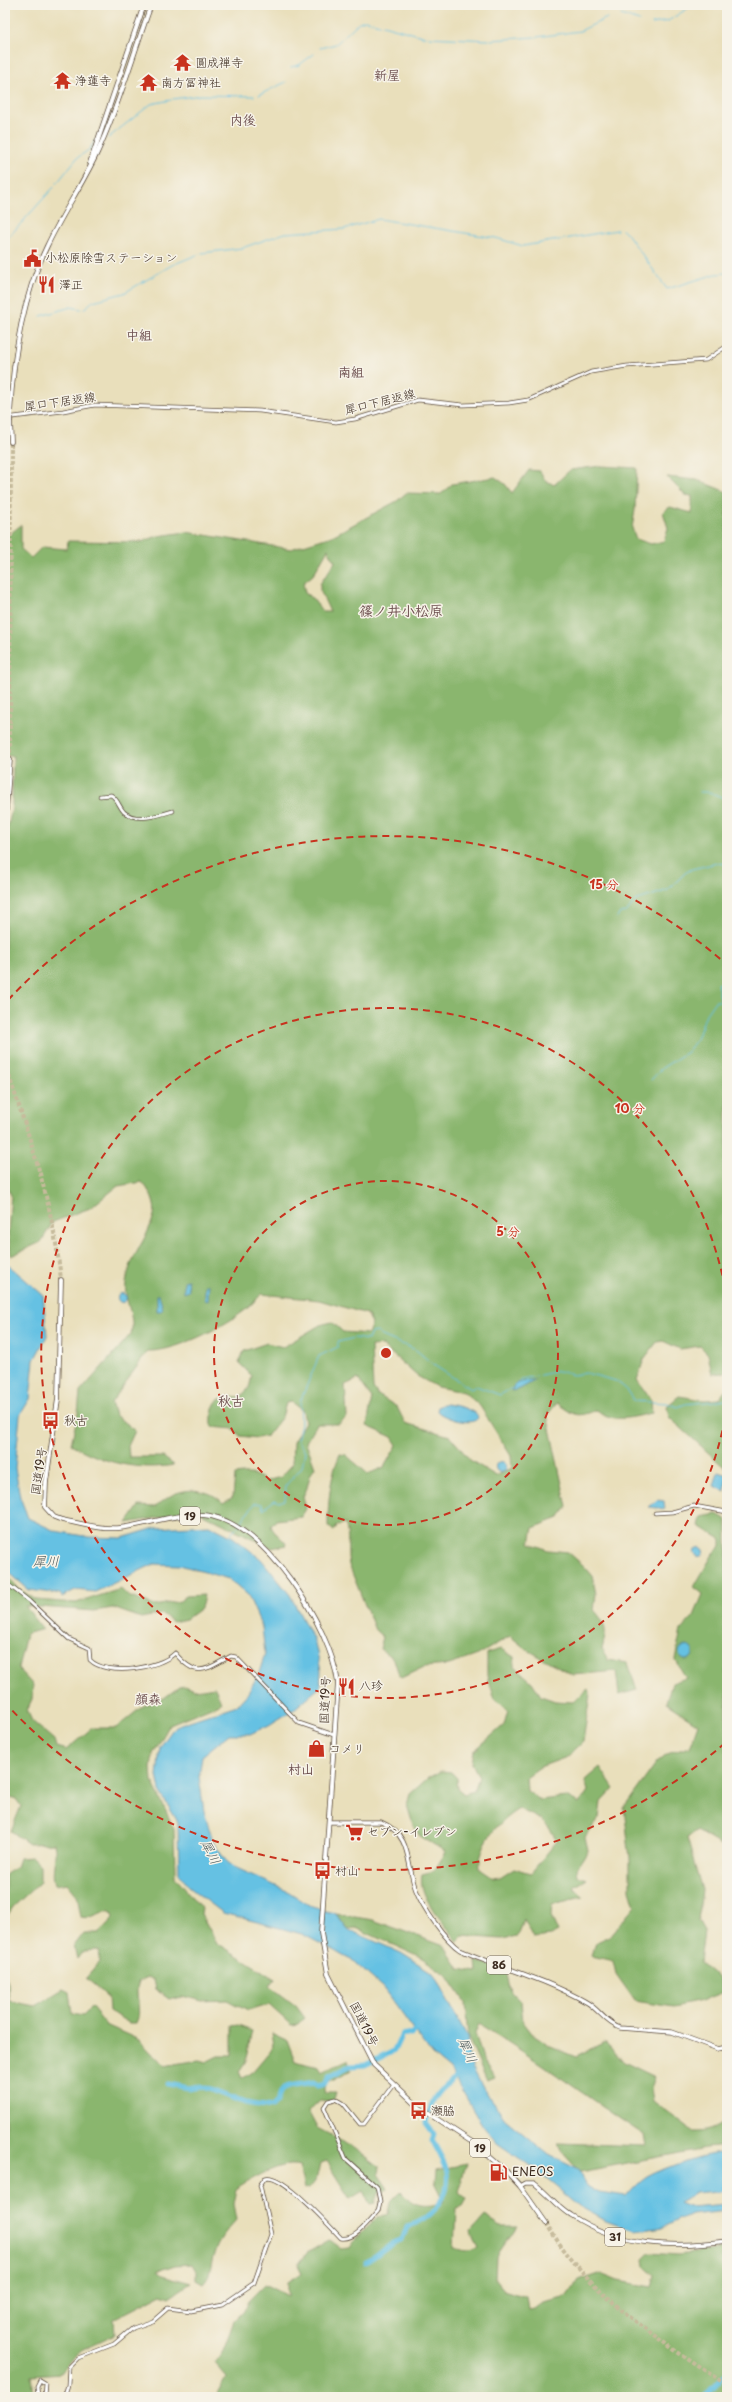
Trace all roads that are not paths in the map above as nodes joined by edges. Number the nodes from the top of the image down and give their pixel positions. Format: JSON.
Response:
{"nodes":[{"id":1,"x":144,"y":5,"type":"edge"},
{"id":2,"x":150,"y":5,"type":"edge"},
{"id":3,"x":83,"y":180,"type":"junction"},
{"id":4,"x":727,"y":346,"type":"edge"},
{"id":5,"x":5,"y":418,"type":"edge"},
{"id":6,"x":11,"y":442,"type":"tunnel mouth"},
{"id":7,"x":10,"y":759,"type":"tunnel mouth"},
{"id":8,"x":100,"y":796,"type":"dead end"},
{"id":9,"x":6,"y":804,"type":"edge"},
{"id":10,"x":173,"y":811,"type":"dead end"},
{"id":11,"x":5,"y":821,"type":"edge"},
{"id":12,"x":61,"y":1280,"type":"tunnel mouth"},
{"id":13,"x":727,"y":1512,"type":"edge"},
{"id":14,"x":655,"y":1513,"type":"dead end"},
{"id":15,"x":5,"y":1582,"type":"edge"},
{"id":16,"x":334,"y":1735,"type":"junction"},
{"id":17,"x":329,"y":1822,"type":"junction"},
{"id":18,"x":727,"y":2047,"type":"edge"},
{"id":19,"x":393,"y":2085,"type":"junction"},
{"id":20,"x":520,"y":2186,"type":"junction"},
{"id":21,"x":546,"y":2223,"type":"tunnel mouth"},
{"id":22,"x":727,"y":2241,"type":"edge"},
{"id":23,"x":727,"y":2393,"type":"edge"},
{"id":24,"x":38,"y":2397,"type":"edge"},
{"id":25,"x":44,"y":2397,"type":"edge"},
{"id":26,"x":64,"y":2397,"type":"edge"},
{"id":27,"x":721,"y":2397,"type":"edge"}],
"edges":[{"from":1,"to":3,"type":"highway"},
{"from":2,"to":3,"type":"highway"},
{"from":3,"to":6,"type":"highway","bridge":true},
{"from":4,"to":5,"type":"street","name":"犀口下居返線"},
{"from":7,"to":9,"type":"highway"},
{"from":8,"to":10,"type":"street"},
{"from":9,"to":11,"type":"highway"},
{"from":12,"to":16,"type":"highway","name":"国道19号","number":"19"},
{"from":13,"to":14,"type":"street"},
{"from":15,"to":16,"type":"street"},
{"from":16,"to":17,"type":"highway","name":"国道19号","number":"19"},
{"from":17,"to":18,"type":"main road","number":"86"},
{"from":17,"to":19,"type":"highway","name":"国道19号","number":"19"},
{"from":19,"to":20,"type":"highway","name":"国道19号","number":"19"},
{"from":19,"to":26,"type":"street"},
{"from":20,"to":21,"type":"highway","name":"国道19号","number":"19"},
{"from":20,"to":22,"type":"main road","number":"31"},
{"from":23,"to":27,"type":"main road"},
{"from":24,"to":25,"type":"street"}]}
